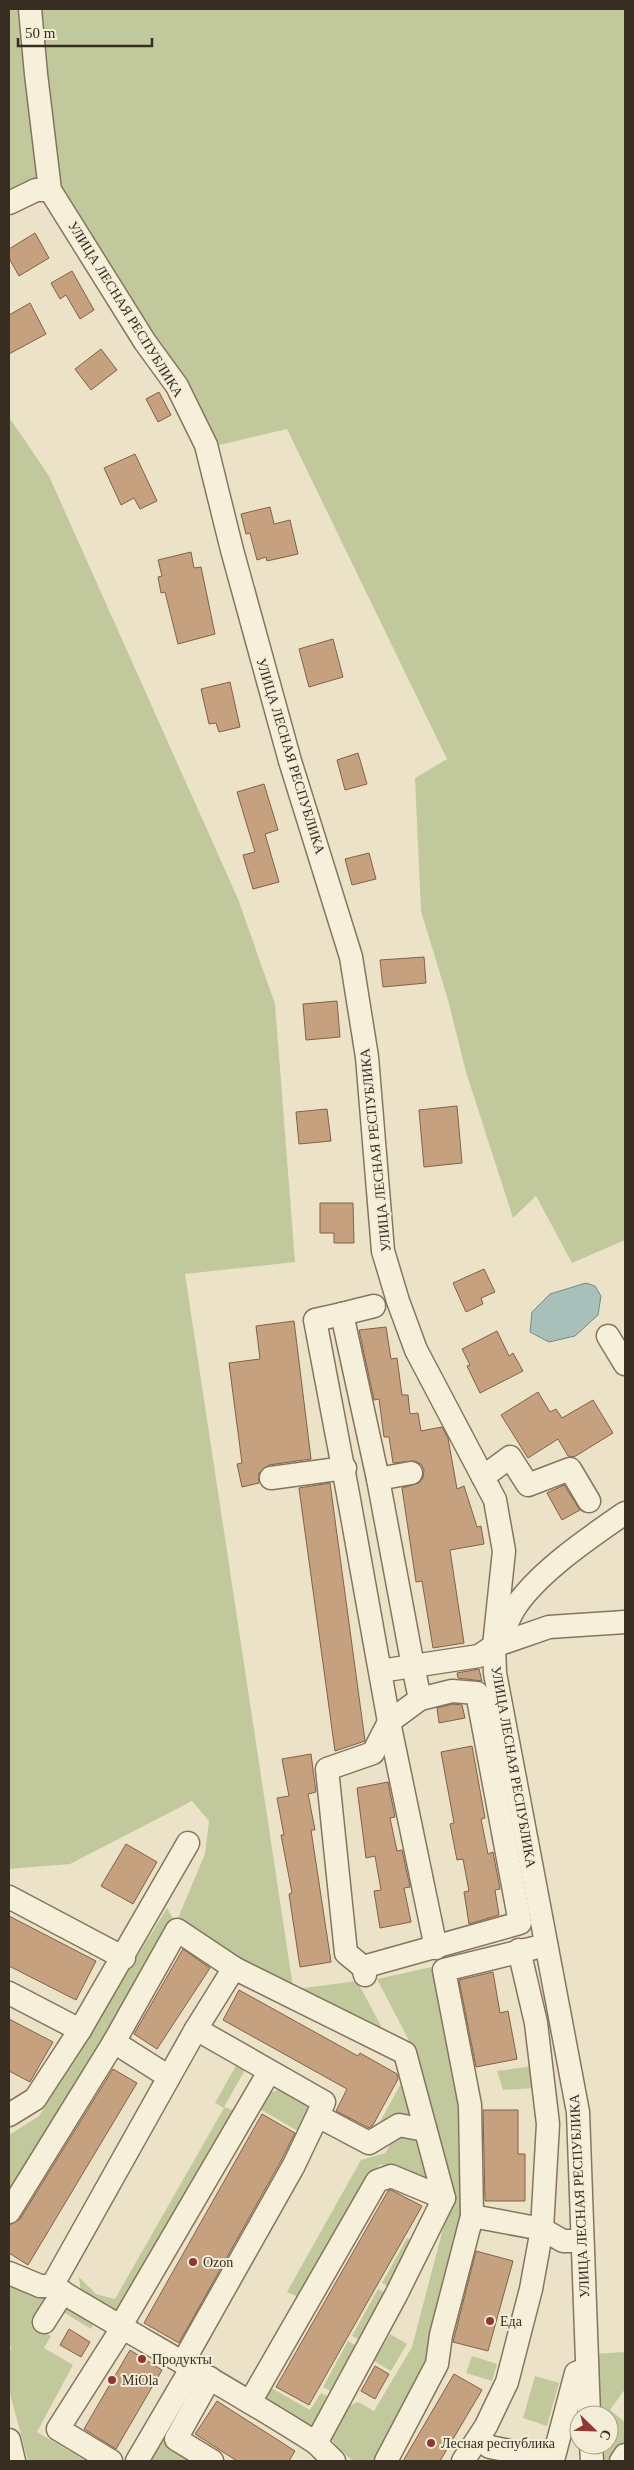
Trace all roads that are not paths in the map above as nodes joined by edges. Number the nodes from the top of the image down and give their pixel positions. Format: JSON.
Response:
{"nodes":[{"id":1,"x":30,"y":9,"type":"edge"},
{"id":2,"x":50,"y":190,"type":"junction"},
{"id":3,"x":9,"y":202,"type":"edge"},
{"id":4,"x":374,"y":1306,"type":"dead end"},
{"id":5,"x":342,"y":1314,"type":"junction"},
{"id":6,"x":608,"y":1336,"type":"dead end"},
{"id":7,"x":625,"y":1364,"type":"edge"},
{"id":8,"x":345,"y":1468,"type":"junction"},
{"id":9,"x":411,"y":1473,"type":"dead end"},
{"id":10,"x":484,"y":1477,"type":"junction"},
{"id":11,"x":271,"y":1478,"type":"dead end"},
{"id":12,"x":379,"y":1486,"type":"junction"},
{"id":13,"x":348,"y":1494,"type":"junction"},
{"id":14,"x":589,"y":1501,"type":"dead end"},
{"id":15,"x":625,"y":1513,"type":"edge"},
{"id":16,"x":625,"y":1622,"type":"edge"},
{"id":17,"x":494,"y":1646,"type":"junction"},
{"id":18,"x":414,"y":1666,"type":"junction"},
{"id":19,"x":380,"y":1671,"type":"junction"},
{"id":20,"x":420,"y":1699,"type":"junction"},
{"id":21,"x":389,"y":1722,"type":"junction"},
{"id":22,"x":188,"y":1843,"type":"dead end"},
{"id":23,"x":9,"y":1896,"type":"edge"},
{"id":24,"x":546,"y":1945,"type":"junction"},
{"id":25,"x":436,"y":1948,"type":"junction"},
{"id":26,"x":519,"y":1950,"type":"junction"},
{"id":27,"x":124,"y":1958,"type":"junction"},
{"id":28,"x":234,"y":1968,"type":"junction"},
{"id":29,"x":9,"y":1993,"type":"edge"},
{"id":30,"x":196,"y":2029,"type":"junction"},
{"id":31,"x":80,"y":2030,"type":"junction"},
{"id":32,"x":114,"y":2042,"type":"junction"},
{"id":33,"x":269,"y":2072,"type":"junction"},
{"id":34,"x":571,"y":2072,"type":"junction"},
{"id":35,"x":170,"y":2076,"type":"junction"},
{"id":36,"x":544,"y":2077,"type":"junction"},
{"id":37,"x":9,"y":2115,"type":"edge"},
{"id":38,"x":318,"y":2116,"type":"junction"},
{"id":39,"x":425,"y":2130,"type":"junction"},
{"id":40,"x":444,"y":2198,"type":"junction"},
{"id":41,"x":9,"y":2212,"type":"edge"},
{"id":42,"x":472,"y":2216,"type":"junction"},
{"id":43,"x":542,"y":2229,"type":"junction"},
{"id":44,"x":582,"y":2241,"type":"junction"},
{"id":45,"x":9,"y":2273,"type":"edge"},
{"id":46,"x":57,"y":2289,"type":"junction"},
{"id":47,"x":44,"y":2322,"type":"dead end"},
{"id":48,"x":120,"y":2327,"type":"junction"},
{"id":49,"x":195,"y":2369,"type":"junction"},
{"id":50,"x":586,"y":2369,"type":"junction"},
{"id":51,"x":250,"y":2402,"type":"junction"},
{"id":52,"x":588,"y":2405,"type":"edge"},
{"id":53,"x":478,"y":2439,"type":"junction"},
{"id":54,"x":9,"y":2440,"type":"edge"},
{"id":55,"x":316,"y":2443,"type":"junction"},
{"id":56,"x":625,"y":2455,"type":"edge"},
{"id":57,"x":554,"y":2460,"type":"edge"},
{"id":58,"x":14,"y":2461,"type":"edge"},
{"id":59,"x":111,"y":2461,"type":"edge"},
{"id":60,"x":137,"y":2461,"type":"edge"},
{"id":61,"x":212,"y":2461,"type":"edge"},
{"id":62,"x":334,"y":2461,"type":"edge"},
{"id":63,"x":386,"y":2461,"type":"edge"},
{"id":64,"x":463,"y":2461,"type":"edge"},
{"id":65,"x":621,"y":2461,"type":"edge"}],
"edges":[{"from":1,"to":2,"type":"street","name":"УЛИЦА ЛЕСНАЯ РЕСПУБЛИКА"},
{"from":2,"to":3,"type":"street"},
{"from":2,"to":10,"type":"street","name":"УЛИЦА ЛЕСНАЯ РЕСПУБЛИКА"},
{"from":4,"to":5,"type":"street"},
{"from":5,"to":8,"type":"street"},
{"from":5,"to":12,"type":"street"},
{"from":6,"to":7,"type":"street"},
{"from":8,"to":11,"type":"street"},
{"from":8,"to":13,"type":"street"},
{"from":9,"to":12,"type":"street"},
{"from":10,"to":14,"type":"street"},
{"from":10,"to":17,"type":"street","name":"УЛИЦА ЛЕСНАЯ РЕСПУБЛИКА"},
{"from":12,"to":13,"type":"street"},
{"from":12,"to":18,"type":"street"},
{"from":13,"to":19,"type":"street"},
{"from":15,"to":17,"type":"street"},
{"from":16,"to":17,"type":"street"},
{"from":17,"to":18,"type":"street"},
{"from":17,"to":24,"type":"street","name":"УЛИЦА ЛЕСНАЯ РЕСПУБЛИКА"},
{"from":18,"to":19,"type":"street"},
{"from":18,"to":20,"type":"street"},
{"from":19,"to":21,"type":"street"},
{"from":20,"to":21,"type":"street"},
{"from":20,"to":25,"type":"street"},
{"from":21,"to":25,"type":"street"},
{"from":21,"to":25,"type":"street"},
{"from":22,"to":27,"type":"street"},
{"from":23,"to":27,"type":"street"},
{"from":24,"to":26,"type":"street"},
{"from":24,"to":34,"type":"street","name":"УЛИЦА ЛЕСНАЯ РЕСПУБЛИКА"},
{"from":26,"to":36,"type":"street"},
{"from":26,"to":42,"type":"street"},
{"from":27,"to":31,"type":"street"},
{"from":28,"to":30,"type":"street"},
{"from":28,"to":32,"type":"street"},
{"from":28,"to":39,"type":"street"},
{"from":29,"to":31,"type":"street"},
{"from":30,"to":33,"type":"street"},
{"from":30,"to":35,"type":"street"},
{"from":31,"to":37,"type":"street"},
{"from":32,"to":35,"type":"street"},
{"from":32,"to":41,"type":"street"},
{"from":33,"to":38,"type":"street"},
{"from":33,"to":48,"type":"street"},
{"from":34,"to":36,"type":"street"},
{"from":34,"to":44,"type":"street","name":"УЛИЦА ЛЕСНАЯ РЕСПУБЛИКА"},
{"from":35,"to":46,"type":"street"},
{"from":36,"to":43,"type":"street"},
{"from":38,"to":39,"type":"street"},
{"from":38,"to":49,"type":"street"},
{"from":39,"to":40,"type":"street"},
{"from":40,"to":51,"type":"street"},
{"from":40,"to":55,"type":"street"},
{"from":42,"to":43,"type":"street"},
{"from":42,"to":63,"type":"street"},
{"from":43,"to":44,"type":"street"},
{"from":43,"to":53,"type":"street"},
{"from":44,"to":50,"type":"street","name":"УЛИЦА ЛЕСНАЯ РЕСПУБЛИКА"},
{"from":45,"to":46,"type":"street"},
{"from":46,"to":47,"type":"street"},
{"from":46,"to":48,"type":"street"},
{"from":48,"to":49,"type":"street"},
{"from":48,"to":59,"type":"street"},
{"from":49,"to":51,"type":"street"},
{"from":49,"to":60,"type":"street"},
{"from":49,"to":61,"type":"street"},
{"from":50,"to":52,"type":"street","name":"УЛИЦА ЛЕСНАЯ РЕСПУБЛИКА"},
{"from":50,"to":57,"type":"street"},
{"from":51,"to":55,"type":"street"},
{"from":53,"to":57,"type":"street"},
{"from":53,"to":64,"type":"street"},
{"from":54,"to":58,"type":"street"},
{"from":55,"to":62,"type":"street"},
{"from":56,"to":65,"type":"street"}]}
